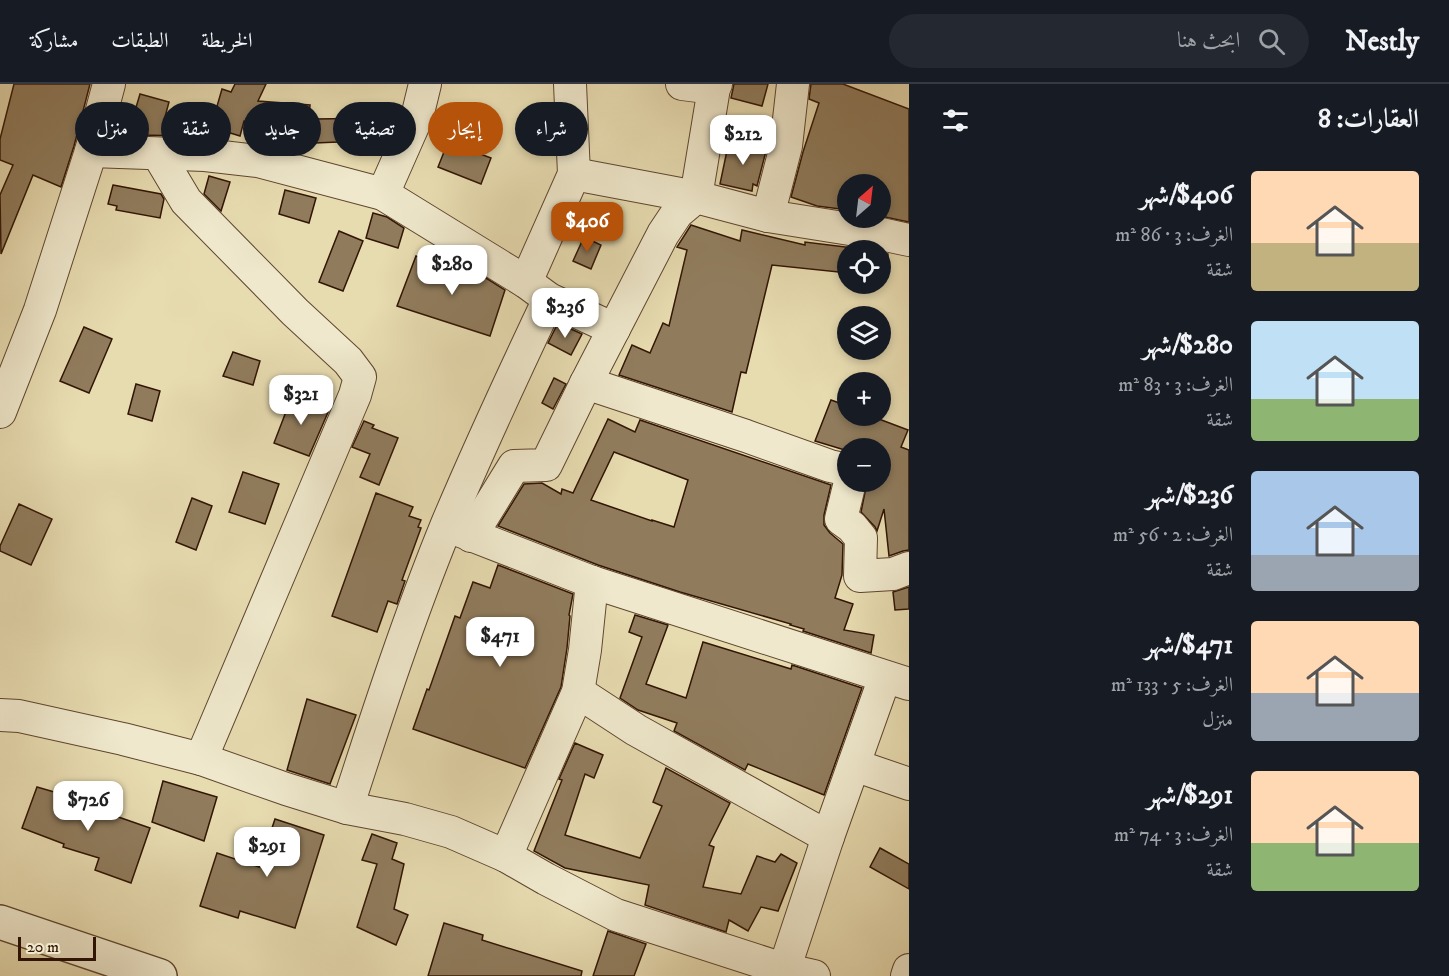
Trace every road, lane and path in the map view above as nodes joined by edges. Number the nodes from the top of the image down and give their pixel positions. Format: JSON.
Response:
{"nodes":[{"id":1,"x":109,"y":84,"type":"edge"},
{"id":2,"x":425,"y":84,"type":"edge"},
{"id":3,"x":570,"y":84,"type":"edge"},
{"id":4,"x":682,"y":84,"type":"edge"},
{"id":5,"x":793,"y":84,"type":"edge"},
{"id":6,"x":715,"y":86,"type":"edge"},
{"id":7,"x":104,"y":102,"type":"edge"},
{"id":8,"x":149,"y":154,"type":"edge"},
{"id":9,"x":158,"y":154,"type":"junction"},
{"id":10,"x":89,"y":156,"type":"edge"},
{"id":11,"x":574,"y":174,"type":"junction"},
{"id":12,"x":383,"y":194,"type":"junction"},
{"id":13,"x":696,"y":197,"type":"junction"},
{"id":14,"x":768,"y":216,"type":"junction"},
{"id":15,"x":909,"y":240,"type":"edge"},
{"id":16,"x":538,"y":291,"type":"junction"},
{"id":17,"x":615,"y":329,"type":"junction"},
{"id":18,"x":585,"y":383,"type":"junction"},
{"id":19,"x":0,"y":412,"type":"edge"},
{"id":20,"x":837,"y":468,"type":"edge"},
{"id":21,"x":848,"y":492,"type":"edge"},
{"id":22,"x":459,"y":531,"type":"junction"},
{"id":23,"x":909,"y":568,"type":"edge"},
{"id":24,"x":592,"y":582,"type":"junction"},
{"id":25,"x":897,"y":680,"type":"edge"},
{"id":26,"x":578,"y":692,"type":"junction"},
{"id":27,"x":0,"y":715,"type":"edge"},
{"id":28,"x":201,"y":759,"type":"junction"},
{"id":29,"x":854,"y":765,"type":"junction"},
{"id":30,"x":909,"y":784,"type":"edge"},
{"id":31,"x":347,"y":808,"type":"junction"},
{"id":32,"x":828,"y":837,"type":"junction"},
{"id":33,"x":506,"y":856,"type":"junction"},
{"id":34,"x":0,"y":922,"type":"edge"},
{"id":35,"x":909,"y":970,"type":"edge"},
{"id":36,"x":783,"y":973,"type":"edge"},
{"id":37,"x":160,"y":976,"type":"edge"},
{"id":38,"x":814,"y":976,"type":"edge"},
{"id":39,"x":907,"y":976,"type":"edge"}],
"edges":[{"from":1,"to":7,"type":"street"},
{"from":2,"to":12,"type":"street"},
{"from":3,"to":11,"type":"street"},
{"from":4,"to":6,"type":"street"},
{"from":5,"to":14,"type":"street"},
{"from":6,"to":13,"type":"street"},
{"from":8,"to":9,"type":"street"},
{"from":9,"to":12,"type":"street"},
{"from":9,"to":28,"type":"street"},
{"from":10,"to":19,"type":"street"},
{"from":11,"to":13,"type":"street"},
{"from":11,"to":16,"type":"street"},
{"from":12,"to":16,"type":"street"},
{"from":13,"to":14,"type":"street"},
{"from":13,"to":17,"type":"street"},
{"from":14,"to":15,"type":"street"},
{"from":16,"to":17,"type":"street"},
{"from":16,"to":22,"type":"street"},
{"from":17,"to":18,"type":"street"},
{"from":18,"to":20,"type":"street"},
{"from":18,"to":22,"type":"street"},
{"from":21,"to":23,"type":"street"},
{"from":22,"to":24,"type":"street"},
{"from":22,"to":31,"type":"street"},
{"from":24,"to":25,"type":"street"},
{"from":24,"to":26,"type":"street"},
{"from":25,"to":29,"type":"street"},
{"from":26,"to":32,"type":"street"},
{"from":26,"to":33,"type":"street"},
{"from":27,"to":28,"type":"street"},
{"from":28,"to":31,"type":"street"},
{"from":29,"to":30,"type":"street"},
{"from":29,"to":32,"type":"street"},
{"from":31,"to":33,"type":"street"},
{"from":32,"to":36,"type":"street"},
{"from":33,"to":36,"type":"street"},
{"from":34,"to":37,"type":"street"},
{"from":35,"to":39,"type":"street"},
{"from":36,"to":38,"type":"street"}]}
